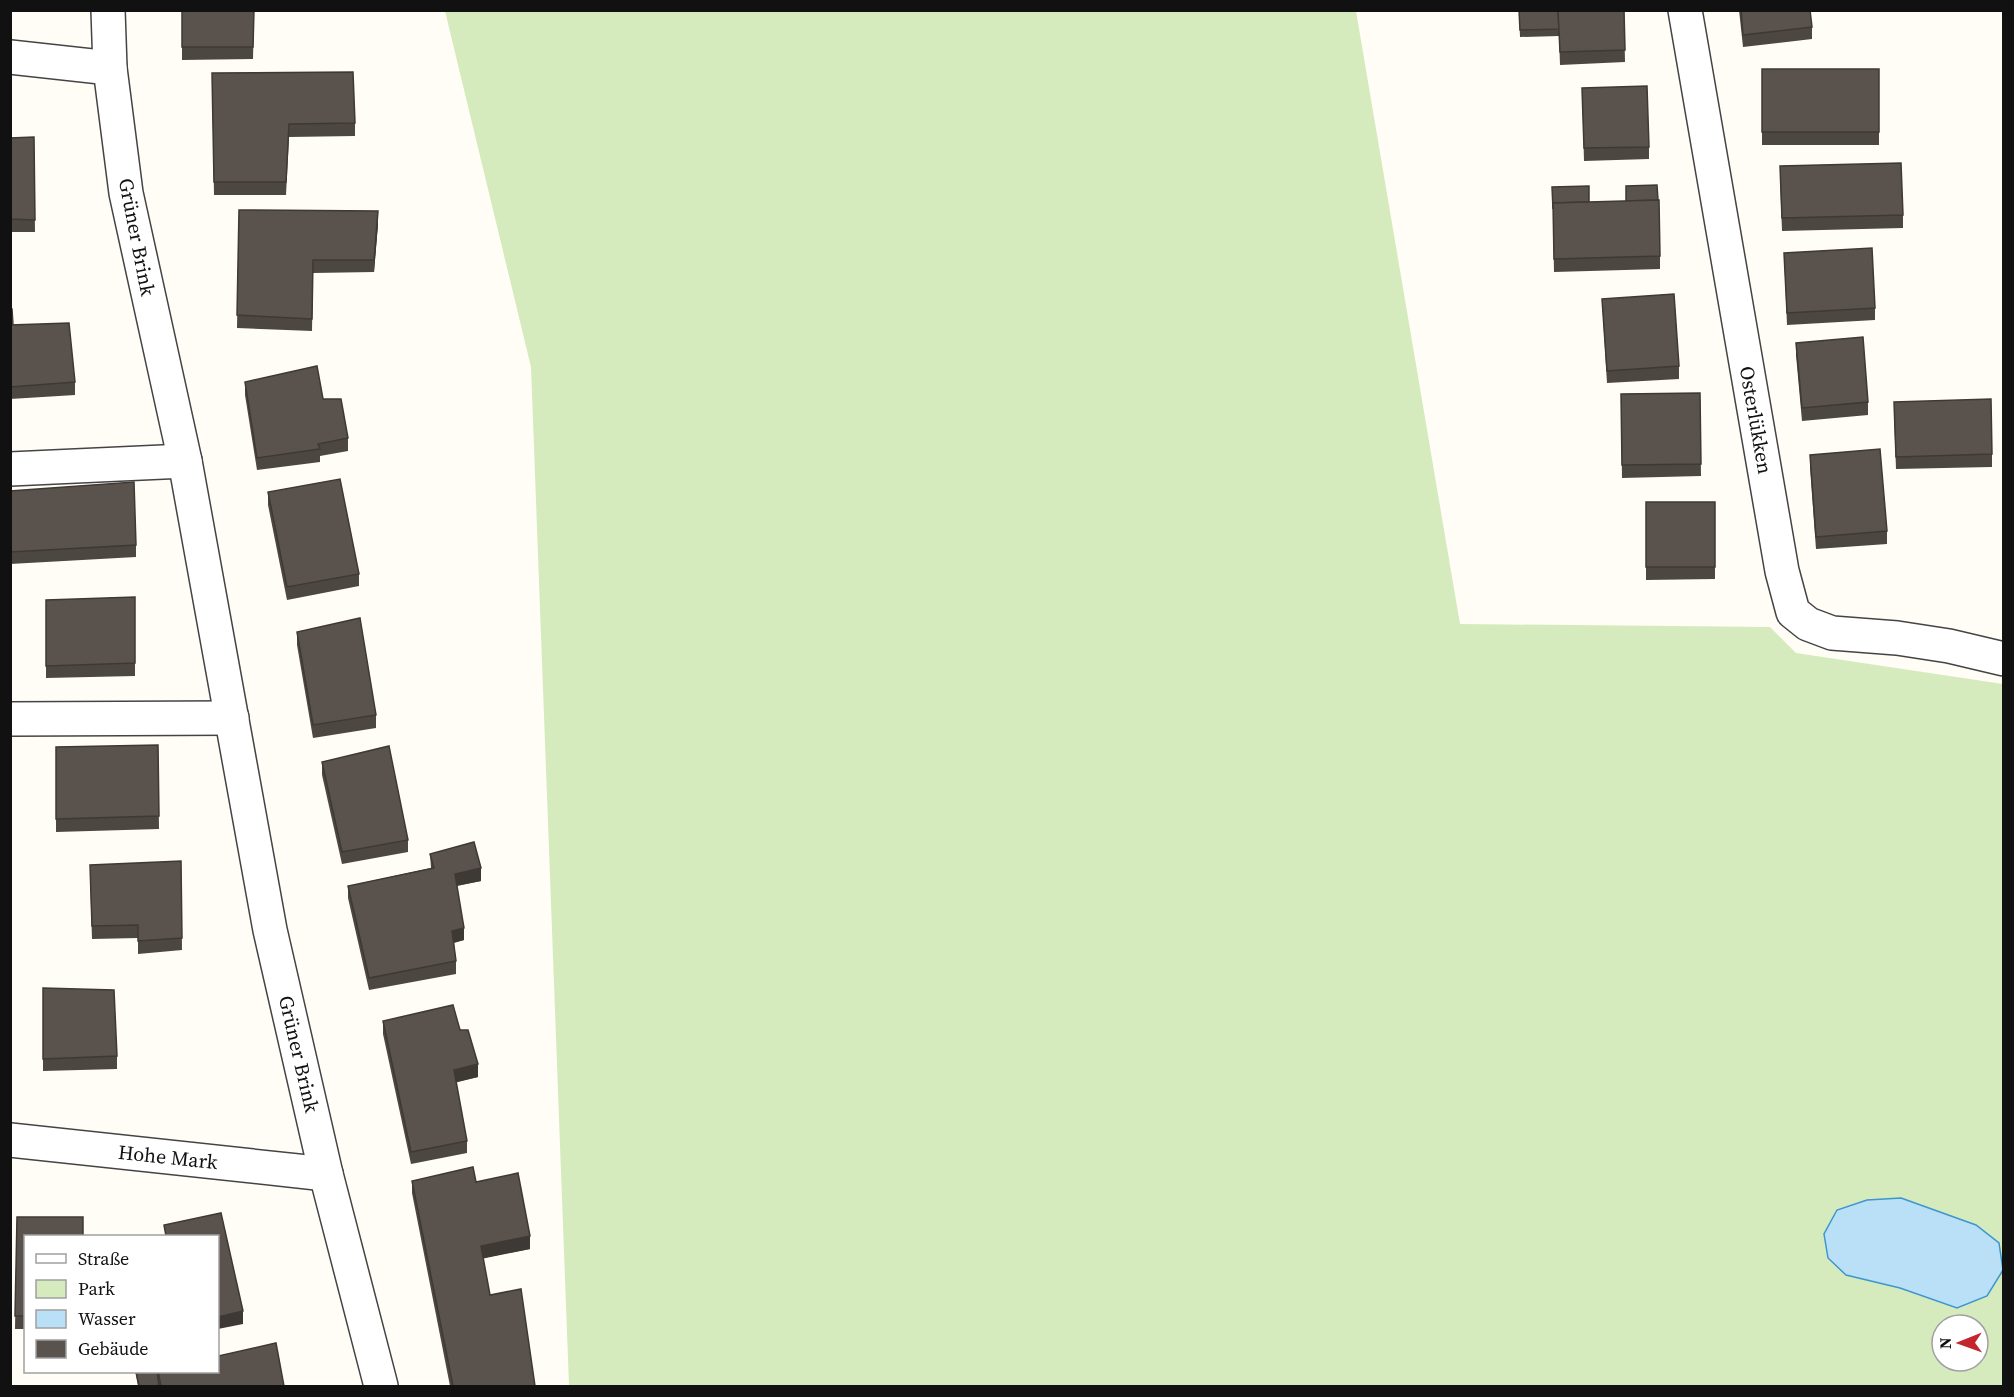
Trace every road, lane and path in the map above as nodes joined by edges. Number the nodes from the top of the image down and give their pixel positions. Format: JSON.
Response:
{"nodes":[{"id":1,"x":108,"y":10,"type":"edge"},
{"id":2,"x":1685,"y":10,"type":"edge"},
{"id":3,"x":10,"y":57,"type":"edge"},
{"id":4,"x":110,"y":68,"type":"junction"},
{"id":5,"x":185,"y":460,"type":"junction"},
{"id":6,"x":10,"y":469,"type":"edge"},
{"id":7,"x":2004,"y":659,"type":"edge"},
{"id":8,"x":232,"y":718,"type":"junction"},
{"id":9,"x":10,"y":719,"type":"edge"},
{"id":10,"x":10,"y":1140,"type":"edge"},
{"id":11,"x":326,"y":1174,"type":"junction"},
{"id":12,"x":381,"y":1386,"type":"edge"}],
"edges":[{"from":1,"to":4,"type":"street","name":"Grüner Brink"},
{"from":2,"to":7,"type":"street","name":"Osterlükken"},
{"from":3,"to":4,"type":"street"},
{"from":4,"to":5,"type":"street","name":"Grüner Brink"},
{"from":5,"to":6,"type":"street"},
{"from":5,"to":8,"type":"street","name":"Grüner Brink"},
{"from":8,"to":9,"type":"street"},
{"from":8,"to":11,"type":"street","name":"Grüner Brink"},
{"from":10,"to":11,"type":"street","name":"Hohe Mark"},
{"from":11,"to":12,"type":"street","name":"Grüner Brink"}]}
